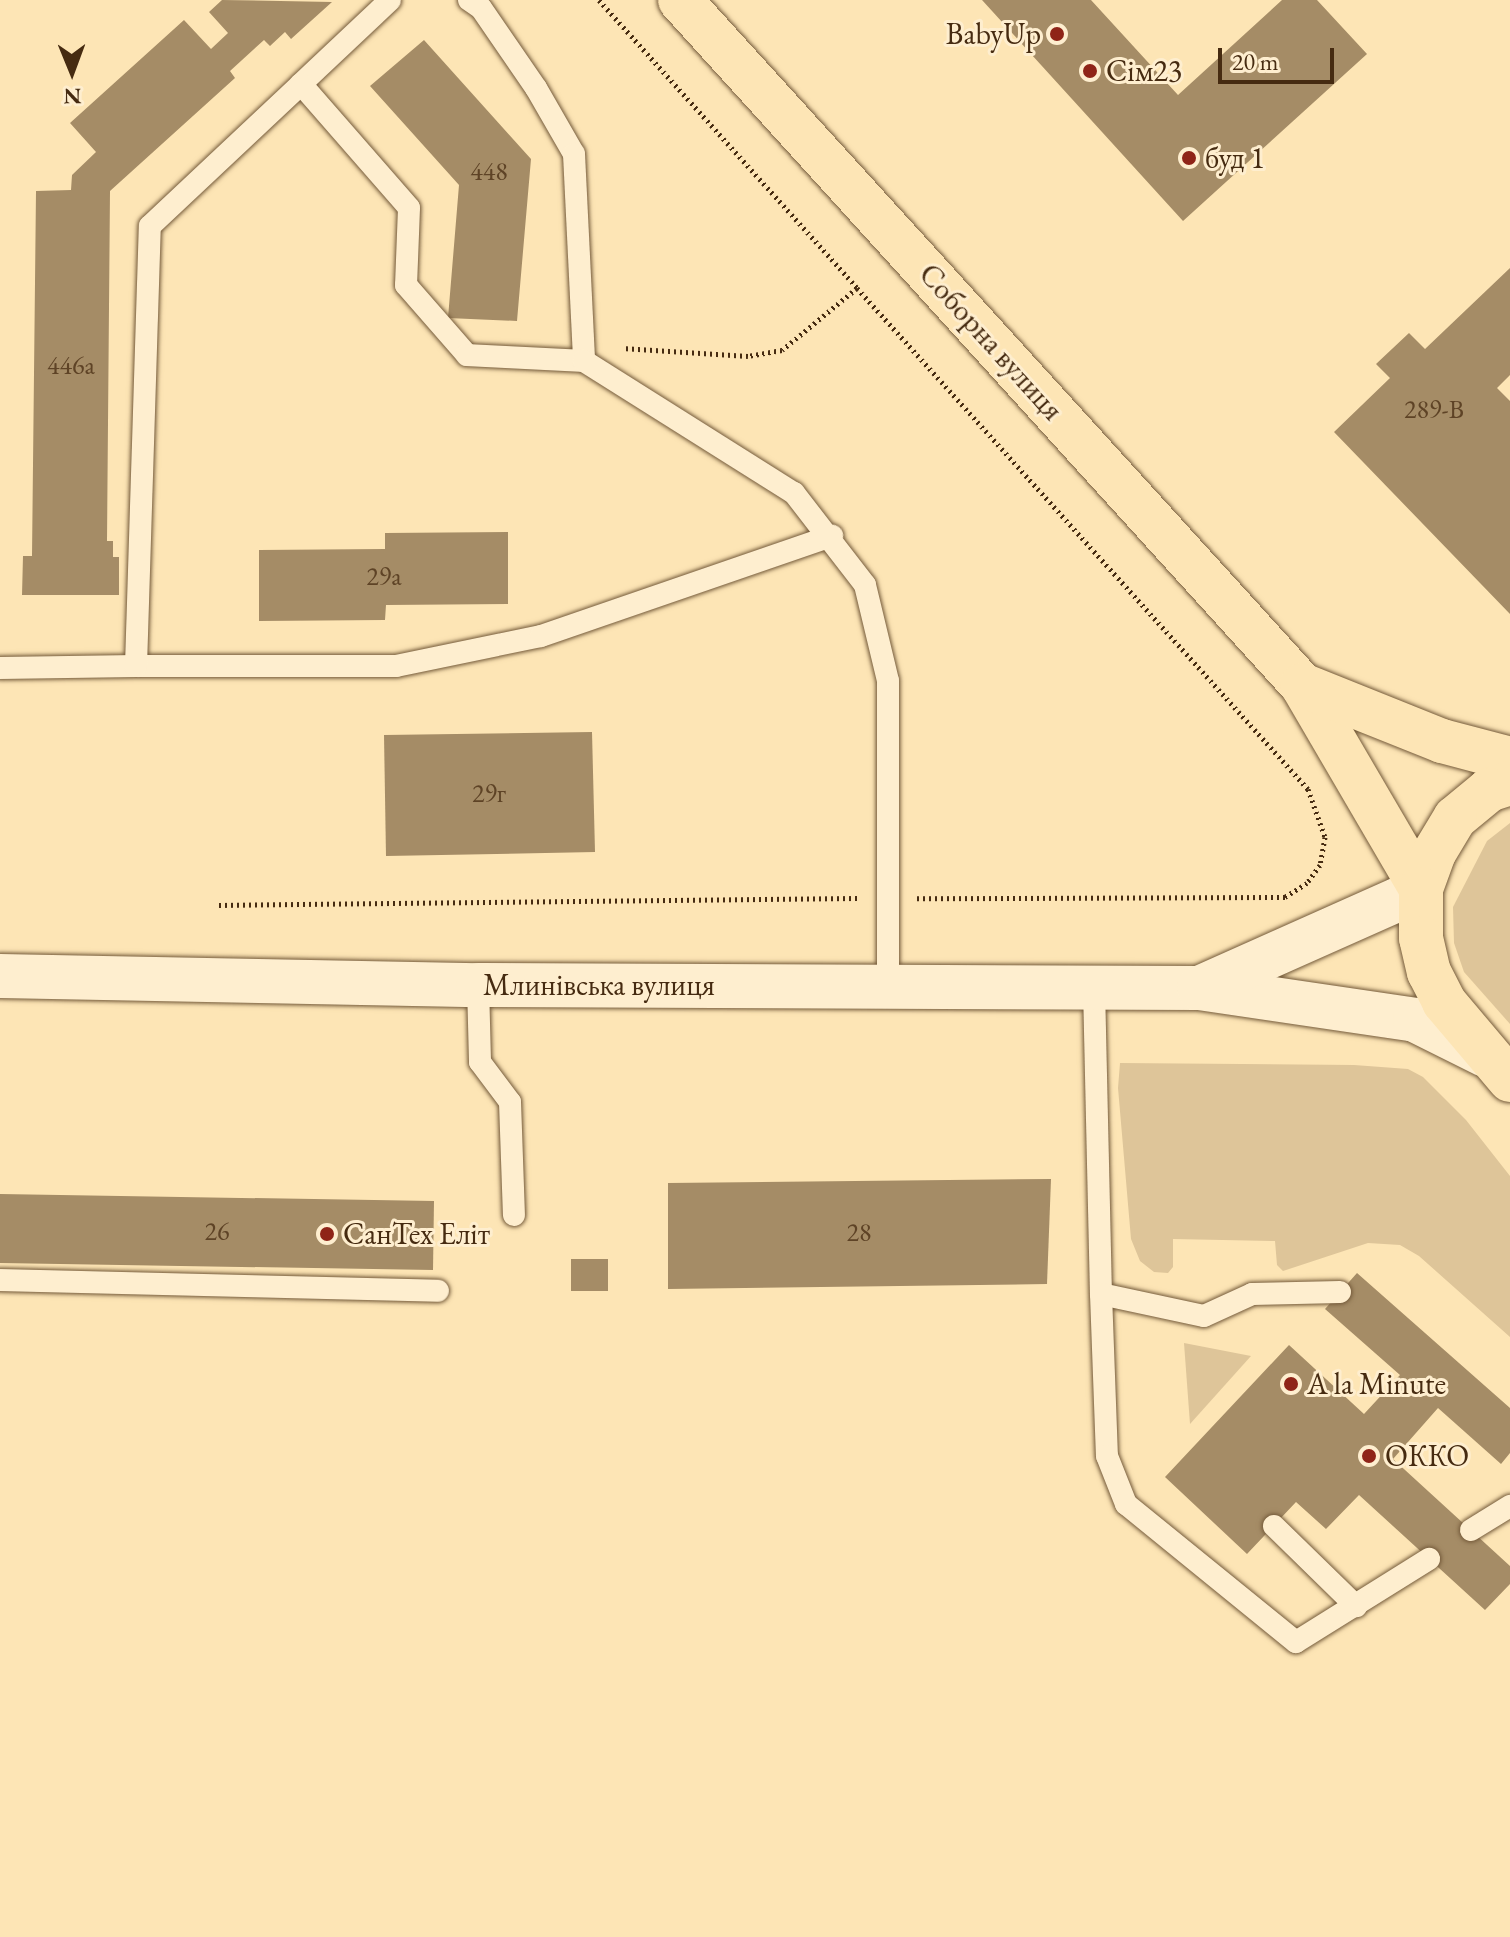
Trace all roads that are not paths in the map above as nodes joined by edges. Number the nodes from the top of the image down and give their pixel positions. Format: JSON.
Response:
{"nodes":[{"id":1,"x":390,"y":0,"type":"edge"},
{"id":2,"x":469,"y":0,"type":"edge"},
{"id":3,"x":680,"y":0,"type":"edge"},
{"id":4,"x":301,"y":84,"type":"junction"},
{"id":5,"x":584,"y":361,"type":"junction"},
{"id":6,"x":832,"y":536,"type":"junction"},
{"id":7,"x":136,"y":666,"type":"junction"},
{"id":8,"x":0,"y":668,"type":"edge"},
{"id":9,"x":1302,"y":685,"type":"junction"},
{"id":10,"x":1510,"y":759,"type":"edge"},
{"id":11,"x":1510,"y":783,"type":"edge"},
{"id":12,"x":1421,"y":889,"type":"junction"},
{"id":13,"x":0,"y":976,"type":"edge"},
{"id":14,"x":478,"y":985,"type":"junction"},
{"id":15,"x":888,"y":985,"type":"junction"},
{"id":16,"x":1094,"y":987,"type":"junction"},
{"id":17,"x":1199,"y":988,"type":"junction"},
{"id":18,"x":1497,"y":1068,"type":"edge"},
{"id":19,"x":514,"y":1215,"type":"dead end"},
{"id":20,"x":0,"y":1280,"type":"edge"},
{"id":21,"x":438,"y":1291,"type":"dead end"},
{"id":22,"x":1340,"y":1292,"type":"dead end"},
{"id":23,"x":1101,"y":1294,"type":"junction"},
{"id":24,"x":1510,"y":1506,"type":"edge"},
{"id":25,"x":1274,"y":1526,"type":"dead end"},
{"id":26,"x":1471,"y":1530,"type":"dead end"},
{"id":27,"x":1429,"y":1559,"type":"dead end"},
{"id":28,"x":1356,"y":1606,"type":"junction"}],
"edges":[{"from":1,"to":4,"type":"lane"},
{"from":2,"to":5,"type":"lane"},
{"from":3,"to":9,"type":"main road","name":"Соборна вулиця"},
{"from":4,"to":5,"type":"lane"},
{"from":4,"to":7,"type":"lane"},
{"from":5,"to":6,"type":"lane"},
{"from":6,"to":7,"type":"lane"},
{"from":6,"to":15,"type":"lane"},
{"from":7,"to":8,"type":"lane"},
{"from":9,"to":10,"type":"main road","name":"Соборна вулиця"},
{"from":9,"to":12,"type":"main road","name":"Соборна вулиця"},
{"from":11,"to":12,"type":"main road"},
{"from":12,"to":17,"type":"main road","name":"Млинівська вулиця"},
{"from":12,"to":18,"type":"main road"},
{"from":13,"to":14,"type":"main road","name":"Млинівська вулиця"},
{"from":14,"to":15,"type":"main road","name":"Млинівська вулиця"},
{"from":14,"to":19,"type":"lane"},
{"from":15,"to":16,"type":"main road","name":"Млинівська вулиця"},
{"from":16,"to":17,"type":"main road","name":"Млинівська вулиця"},
{"from":16,"to":23,"type":"lane"},
{"from":17,"to":18,"type":"main road","name":"Млинівська вулиця"},
{"from":20,"to":21,"type":"lane"},
{"from":22,"to":23,"type":"lane"},
{"from":23,"to":28,"type":"lane"},
{"from":24,"to":26,"type":"lane"},
{"from":25,"to":28,"type":"lane"},
{"from":27,"to":28,"type":"lane"}]}
